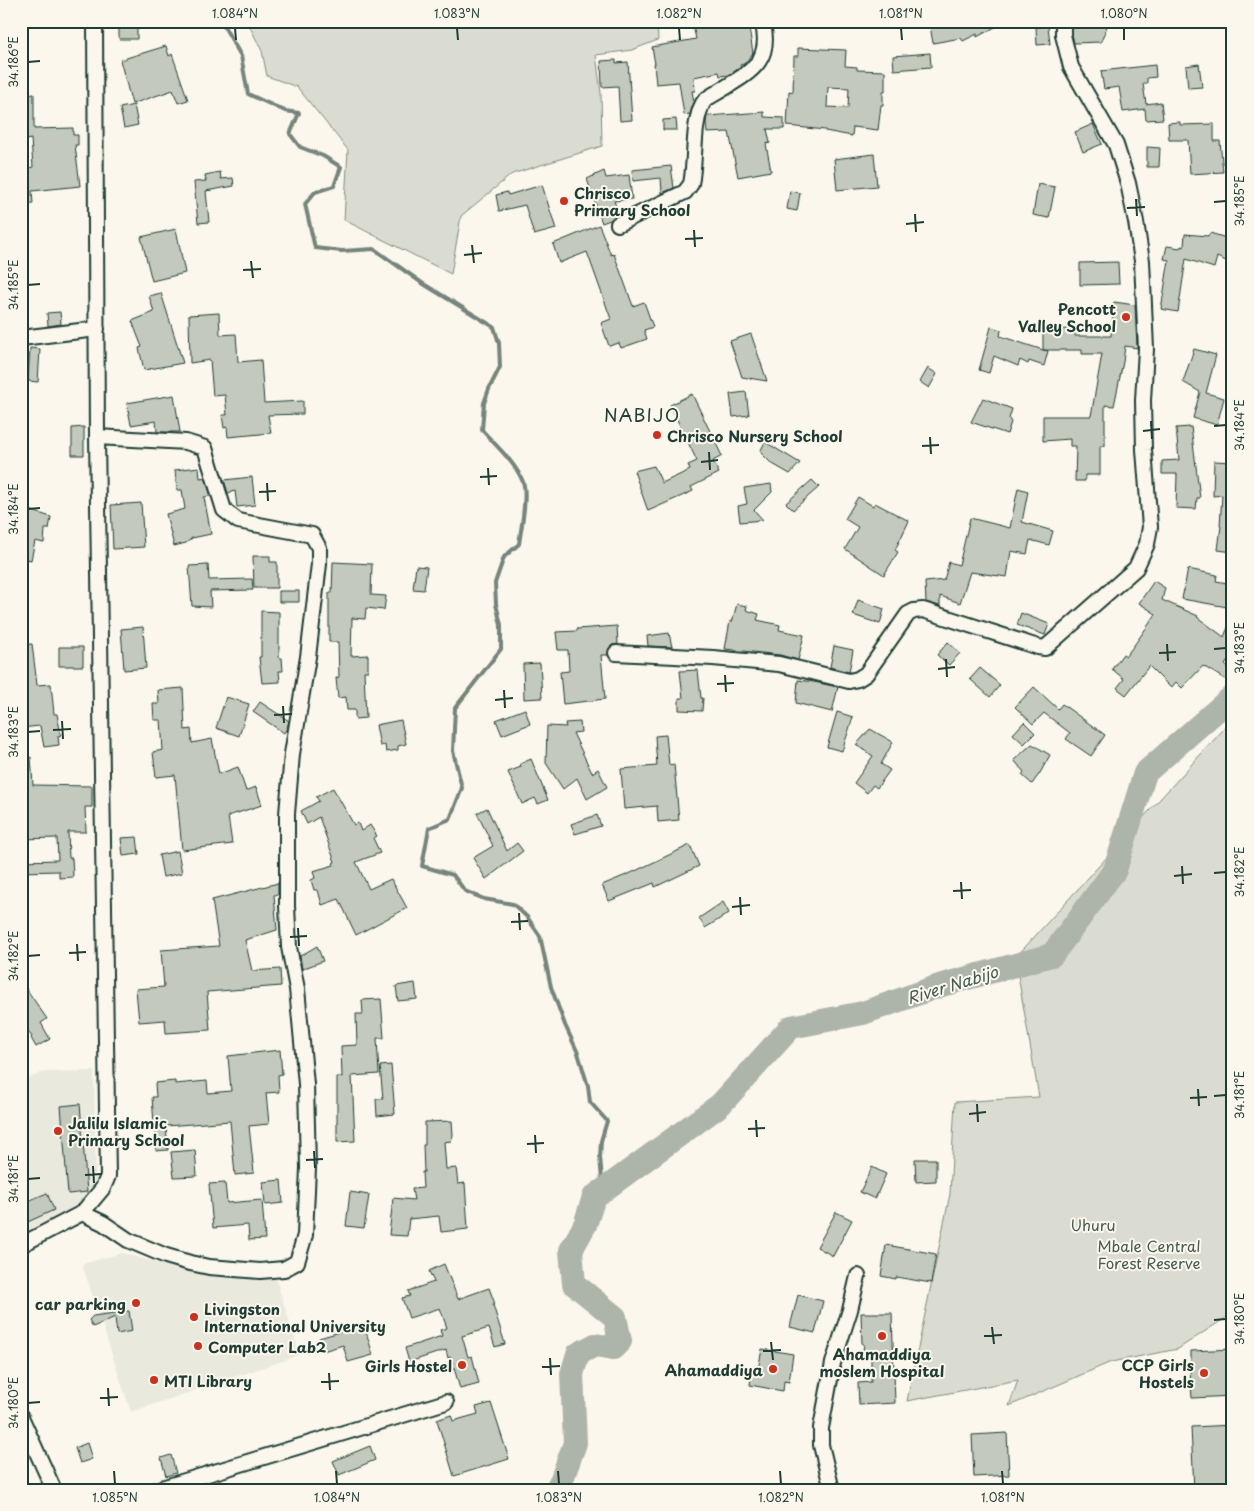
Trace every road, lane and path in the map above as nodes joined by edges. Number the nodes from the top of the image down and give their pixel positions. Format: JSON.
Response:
{"nodes":[{"id":1,"x":95,"y":21,"type":"edge"},
{"id":2,"x":762,"y":21,"type":"edge"},
{"id":3,"x":1063,"y":21,"type":"edge"},
{"id":4,"x":618,"y":224,"type":"dead end"},
{"id":5,"x":97,"y":329,"type":"junction"},
{"id":6,"x":21,"y":338,"type":"edge"},
{"id":7,"x":98,"y":437,"type":"junction"},
{"id":8,"x":616,"y":653,"type":"dead end"},
{"id":9,"x":82,"y":1213,"type":"junction"},
{"id":10,"x":21,"y":1244,"type":"edge"},
{"id":11,"x":858,"y":1276,"type":"dead end"},
{"id":12,"x":446,"y":1402,"type":"dead end"},
{"id":13,"x":21,"y":1417,"type":"edge"},
{"id":14,"x":54,"y":1490,"type":"edge"},
{"id":15,"x":155,"y":1490,"type":"edge"},
{"id":16,"x":832,"y":1490,"type":"edge"}],
"edges":[{"from":1,"to":5,"type":"street"},
{"from":2,"to":4,"type":"street"},
{"from":3,"to":8,"type":"street"},
{"from":5,"to":6,"type":"street"},
{"from":5,"to":7,"type":"street"},
{"from":7,"to":9,"type":"street"},
{"from":7,"to":9,"type":"street"},
{"from":9,"to":10,"type":"street"},
{"from":11,"to":16,"type":"street"},
{"from":12,"to":15,"type":"street"},
{"from":13,"to":14,"type":"street"}]}
